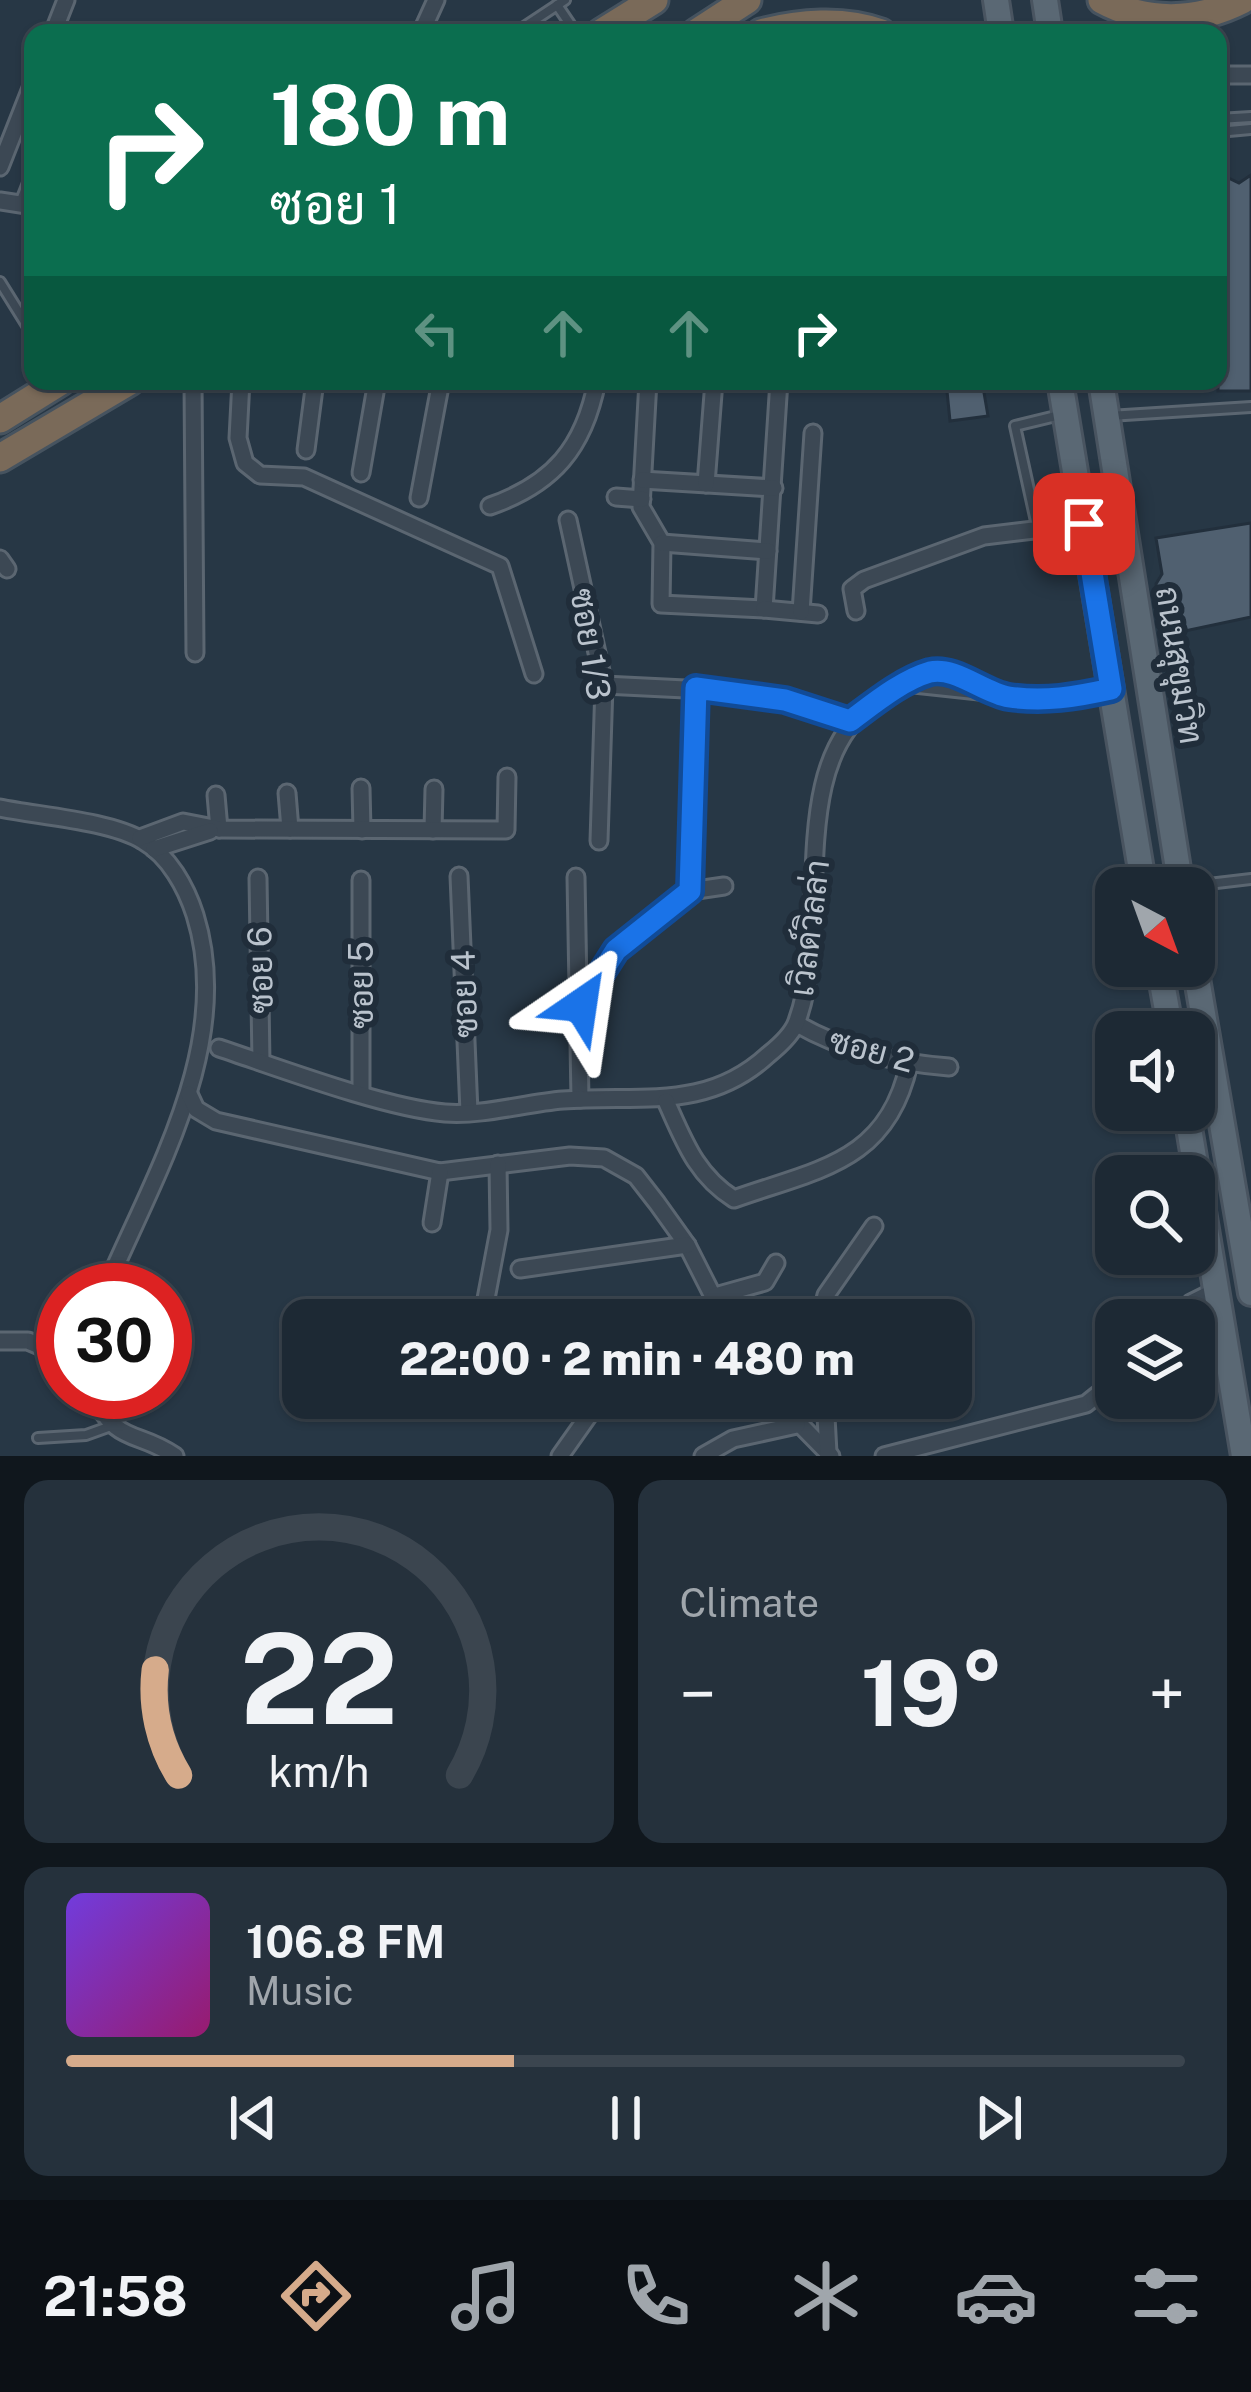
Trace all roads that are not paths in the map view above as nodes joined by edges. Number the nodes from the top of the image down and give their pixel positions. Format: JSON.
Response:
{"nodes":[{"id":1,"x":746,"y":0,"type":"edge"},
{"id":2,"x":1102,"y":0,"type":"edge"},
{"id":3,"x":1242,"y":0,"type":"edge"},
{"id":4,"x":561,"y":3,"type":"edge"},
{"id":5,"x":637,"y":5,"type":"edge"},
{"id":6,"x":529,"y":24,"type":"edge"},
{"id":7,"x":613,"y":24,"type":"edge"},
{"id":8,"x":710,"y":24,"type":"edge"},
{"id":9,"x":24,"y":106,"type":"edge"},
{"id":10,"x":0,"y":167,"type":"edge"},
{"id":11,"x":0,"y":282,"type":"edge"},
{"id":12,"x":24,"y":321,"type":"edge"},
{"id":13,"x":46,"y":390,"type":"edge"},
{"id":14,"x":115,"y":390,"type":"edge"},
{"id":15,"x":193,"y":390,"type":"edge"},
{"id":16,"x":241,"y":390,"type":"edge"},
{"id":17,"x":314,"y":390,"type":"edge"},
{"id":18,"x":375,"y":390,"type":"edge"},
{"id":19,"x":439,"y":390,"type":"edge"},
{"id":20,"x":593,"y":390,"type":"edge"},
{"id":21,"x":647,"y":390,"type":"edge"},
{"id":22,"x":714,"y":390,"type":"edge"},
{"id":23,"x":779,"y":390,"type":"edge"},
{"id":24,"x":1062,"y":390,"type":"edge"},
{"id":25,"x":1103,"y":390,"type":"edge"},
{"id":26,"x":1251,"y":407,"type":"edge"},
{"id":27,"x":1066,"y":414,"type":"junction"},
{"id":28,"x":1107,"y":416,"type":"junction"},
{"id":29,"x":0,"y":417,"type":"edge"},
{"id":30,"x":813,"y":433,"type":"dead end"},
{"id":31,"x":306,"y":450,"type":"dead end"},
{"id":32,"x":0,"y":458,"type":"edge"},
{"id":33,"x":361,"y":472,"type":"dead end"},
{"id":34,"x":642,"y":480,"type":"junction"},
{"id":35,"x":706,"y":484,"type":"junction"},
{"id":36,"x":774,"y":488,"type":"junction"},
{"id":37,"x":616,"y":497,"type":"dead end"},
{"id":38,"x":419,"y":498,"type":"dead end"},
{"id":39,"x":642,"y":499,"type":"junction"},
{"id":40,"x":490,"y":506,"type":"dead end"},
{"id":41,"x":568,"y":520,"type":"dead end"},
{"id":42,"x":1084,"y":524,"type":"junction"},
{"id":43,"x":1037,"y":526,"type":"junction"},
{"id":44,"x":662,"y":543,"type":"junction"},
{"id":45,"x":768,"y":551,"type":"junction"},
{"id":46,"x":764,"y":609,"type":"junction"},
{"id":47,"x":856,"y":611,"type":"dead end"},
{"id":48,"x":1140,"y":622,"type":"junction"},
{"id":49,"x":1101,"y":631,"type":"junction"},
{"id":50,"x":195,"y":653,"type":"dead end"},
{"id":51,"x":533,"y":674,"type":"dead end"},
{"id":52,"x":604,"y":685,"type":"junction"},
{"id":53,"x":696,"y":688,"type":"junction"},
{"id":54,"x":1111,"y":689,"type":"junction"},
{"id":55,"x":850,"y":721,"type":"junction"},
{"id":56,"x":507,"y":777,"type":"dead end"},
{"id":57,"x":361,"y":788,"type":"dead end"},
{"id":58,"x":434,"y":789,"type":"dead end"},
{"id":59,"x":287,"y":793,"type":"dead end"},
{"id":60,"x":216,"y":795,"type":"dead end"},
{"id":61,"x":0,"y":808,"type":"edge"},
{"id":62,"x":219,"y":829,"type":"junction"},
{"id":63,"x":290,"y":829,"type":"junction"},
{"id":64,"x":362,"y":830,"type":"junction"},
{"id":65,"x":433,"y":830,"type":"junction"},
{"id":66,"x":599,"y":841,"type":"dead end"},
{"id":67,"x":147,"y":843,"type":"junction"},
{"id":68,"x":1141,"y":867,"type":"edge"},
{"id":69,"x":1178,"y":867,"type":"edge"},
{"id":70,"x":459,"y":876,"type":"dead end"},
{"id":71,"x":258,"y":878,"type":"dead end"},
{"id":72,"x":575,"y":878,"type":"dead end"},
{"id":73,"x":1251,"y":879,"type":"edge"},
{"id":74,"x":361,"y":880,"type":"dead end"},
{"id":75,"x":1215,"y":884,"type":"edge"},
{"id":76,"x":724,"y":886,"type":"dead end"},
{"id":77,"x":690,"y":891,"type":"junction"},
{"id":78,"x":1198,"y":987,"type":"edge"},
{"id":79,"x":581,"y":1005,"type":"junction"},
{"id":80,"x":797,"y":1024,"type":"junction"},
{"id":81,"x":218,"y":1048,"type":"dead end"},
{"id":82,"x":261,"y":1063,"type":"junction"},
{"id":83,"x":909,"y":1064,"type":"junction"},
{"id":84,"x":949,"y":1067,"type":"dead end"},
{"id":85,"x":361,"y":1091,"type":"junction"},
{"id":86,"x":189,"y":1094,"type":"junction"},
{"id":87,"x":580,"y":1099,"type":"junction"},
{"id":88,"x":666,"y":1101,"type":"junction"},
{"id":89,"x":469,"y":1112,"type":"junction"},
{"id":90,"x":1190,"y":1131,"type":"edge"},
{"id":91,"x":498,"y":1164,"type":"junction"},
{"id":92,"x":440,"y":1172,"type":"junction"},
{"id":93,"x":432,"y":1223,"type":"dead end"},
{"id":94,"x":874,"y":1226,"type":"dead end"},
{"id":95,"x":687,"y":1245,"type":"junction"},
{"id":96,"x":117,"y":1263,"type":"edge"},
{"id":97,"x":776,"y":1263,"type":"dead end"},
{"id":98,"x":520,"y":1269,"type":"dead end"},
{"id":99,"x":1219,"y":1289,"type":"junction"},
{"id":100,"x":1251,"y":1293,"type":"edge"},
{"id":101,"x":715,"y":1296,"type":"junction"},
{"id":102,"x":486,"y":1299,"type":"edge"},
{"id":103,"x":716,"y":1299,"type":"edge"},
{"id":104,"x":825,"y":1299,"type":"edge"},
{"id":105,"x":1199,"y":1299,"type":"edge"},
{"id":106,"x":0,"y":1341,"type":"edge"},
{"id":107,"x":36,"y":1344,"type":"edge"},
{"id":108,"x":1095,"y":1396,"type":"edge"},
{"id":109,"x":108,"y":1419,"type":"edge"},
{"id":110,"x":586,"y":1419,"type":"edge"},
{"id":111,"x":792,"y":1419,"type":"edge"},
{"id":112,"x":827,"y":1419,"type":"edge"},
{"id":113,"x":112,"y":1425,"type":"junction"},
{"id":114,"x":797,"y":1425,"type":"junction"},
{"id":115,"x":38,"y":1438,"type":"dead end"},
{"id":116,"x":830,"y":1454,"type":"edge"},
{"id":117,"x":706,"y":1455,"type":"edge"},
{"id":118,"x":176,"y":1456,"type":"edge"},
{"id":119,"x":560,"y":1456,"type":"edge"},
{"id":120,"x":884,"y":1456,"type":"edge"},
{"id":121,"x":1244,"y":1456,"type":"edge"}],
"edges":[{"from":1,"to":8,"type":"highway"},
{"from":2,"to":3,"type":"highway"},
{"from":4,"to":6,"type":"lane"},
{"from":5,"to":7,"type":"highway"},
{"from":9,"to":10,"type":"street"},
{"from":11,"to":12,"type":"lane"},
{"from":13,"to":29,"type":"highway"},
{"from":14,"to":32,"type":"highway"},
{"from":15,"to":50,"type":"street"},
{"from":16,"to":51,"type":"street"},
{"from":17,"to":31,"type":"street"},
{"from":18,"to":33,"type":"street"},
{"from":19,"to":38,"type":"street"},
{"from":20,"to":40,"type":"street"},
{"from":21,"to":34,"type":"street"},
{"from":22,"to":35,"type":"street"},
{"from":23,"to":36,"type":"street"},
{"from":24,"to":27,"type":"main road"},
{"from":25,"to":28,"type":"main road","name":"ถนนสุขุมวิท"},
{"from":26,"to":28,"type":"lane"},
{"from":27,"to":42,"type":"main road"},
{"from":27,"to":43,"type":"lane"},
{"from":28,"to":48,"type":"main road","name":"ถนนสุขุมวิท"},
{"from":30,"to":46,"type":"street"},
{"from":34,"to":35,"type":"street"},
{"from":34,"to":39,"type":"street"},
{"from":35,"to":36,"type":"street"},
{"from":36,"to":45,"type":"street"},
{"from":37,"to":39,"type":"street"},
{"from":39,"to":44,"type":"street"},
{"from":41,"to":52,"type":"street","name":"ซอย 1/3"},
{"from":42,"to":43,"type":"street"},
{"from":42,"to":49,"type":"main road"},
{"from":43,"to":47,"type":"street"},
{"from":44,"to":45,"type":"street"},
{"from":44,"to":46,"type":"street"},
{"from":45,"to":46,"type":"street"},
{"from":48,"to":49,"type":"main road"},
{"from":48,"to":69,"type":"main road","name":"ถนนสุขุมวิท"},
{"from":49,"to":54,"type":"main road"},
{"from":52,"to":53,"type":"street"},
{"from":52,"to":66,"type":"street","name":"ซอย 1/3"},
{"from":53,"to":55,"type":"street"},
{"from":53,"to":77,"type":"street"},
{"from":54,"to":55,"type":"street"},
{"from":54,"to":68,"type":"main road"},
{"from":55,"to":80,"type":"street","name":"เวิลด์วิลล่า"},
{"from":56,"to":65,"type":"street"},
{"from":57,"to":64,"type":"street"},
{"from":58,"to":65,"type":"street"},
{"from":59,"to":63,"type":"street"},
{"from":60,"to":62,"type":"street"},
{"from":61,"to":67,"type":"street"},
{"from":62,"to":63,"type":"street"},
{"from":62,"to":67,"type":"street"},
{"from":63,"to":64,"type":"street"},
{"from":64,"to":65,"type":"street"},
{"from":67,"to":86,"type":"street"},
{"from":70,"to":89,"type":"street","name":"ซอย 4"},
{"from":71,"to":82,"type":"street","name":"ซอย 6"},
{"from":72,"to":79,"type":"street"},
{"from":73,"to":75,"type":"lane"},
{"from":74,"to":85,"type":"street","name":"ซอย 5"},
{"from":76,"to":77,"type":"street"},
{"from":77,"to":79,"type":"street"},
{"from":78,"to":100,"type":"main road"},
{"from":79,"to":87,"type":"street"},
{"from":80,"to":83,"type":"street","name":"ซอย 2"},
{"from":80,"to":88,"type":"street","name":"เวิลด์วิลล่า"},
{"from":81,"to":82,"type":"street","name":"เวิลด์วิลล่า"},
{"from":82,"to":85,"type":"street","name":"เวิลด์วิลล่า"},
{"from":83,"to":84,"type":"street","name":"ซอย 2"},
{"from":83,"to":88,"type":"street"},
{"from":85,"to":89,"type":"street","name":"เวิลด์วิลล่า"},
{"from":86,"to":92,"type":"street"},
{"from":86,"to":96,"type":"street"},
{"from":87,"to":88,"type":"street","name":"เวิลด์วิลล่า"},
{"from":87,"to":89,"type":"street","name":"เวิลด์วิลล่า"},
{"from":90,"to":99,"type":"main road"},
{"from":91,"to":92,"type":"street"},
{"from":91,"to":95,"type":"street"},
{"from":91,"to":102,"type":"street"},
{"from":92,"to":93,"type":"street"},
{"from":94,"to":104,"type":"street"},
{"from":95,"to":98,"type":"street"},
{"from":95,"to":101,"type":"street"},
{"from":97,"to":101,"type":"street"},
{"from":99,"to":105,"type":"street"},
{"from":99,"to":121,"type":"main road"},
{"from":101,"to":103,"type":"street"},
{"from":106,"to":107,"type":"street"},
{"from":108,"to":120,"type":"street"},
{"from":109,"to":113,"type":"street"},
{"from":110,"to":119,"type":"street"},
{"from":111,"to":114,"type":"street"},
{"from":112,"to":116,"type":"street"},
{"from":113,"to":115,"type":"lane"},
{"from":113,"to":118,"type":"street"},
{"from":114,"to":116,"type":"street"},
{"from":114,"to":117,"type":"street"}]}
